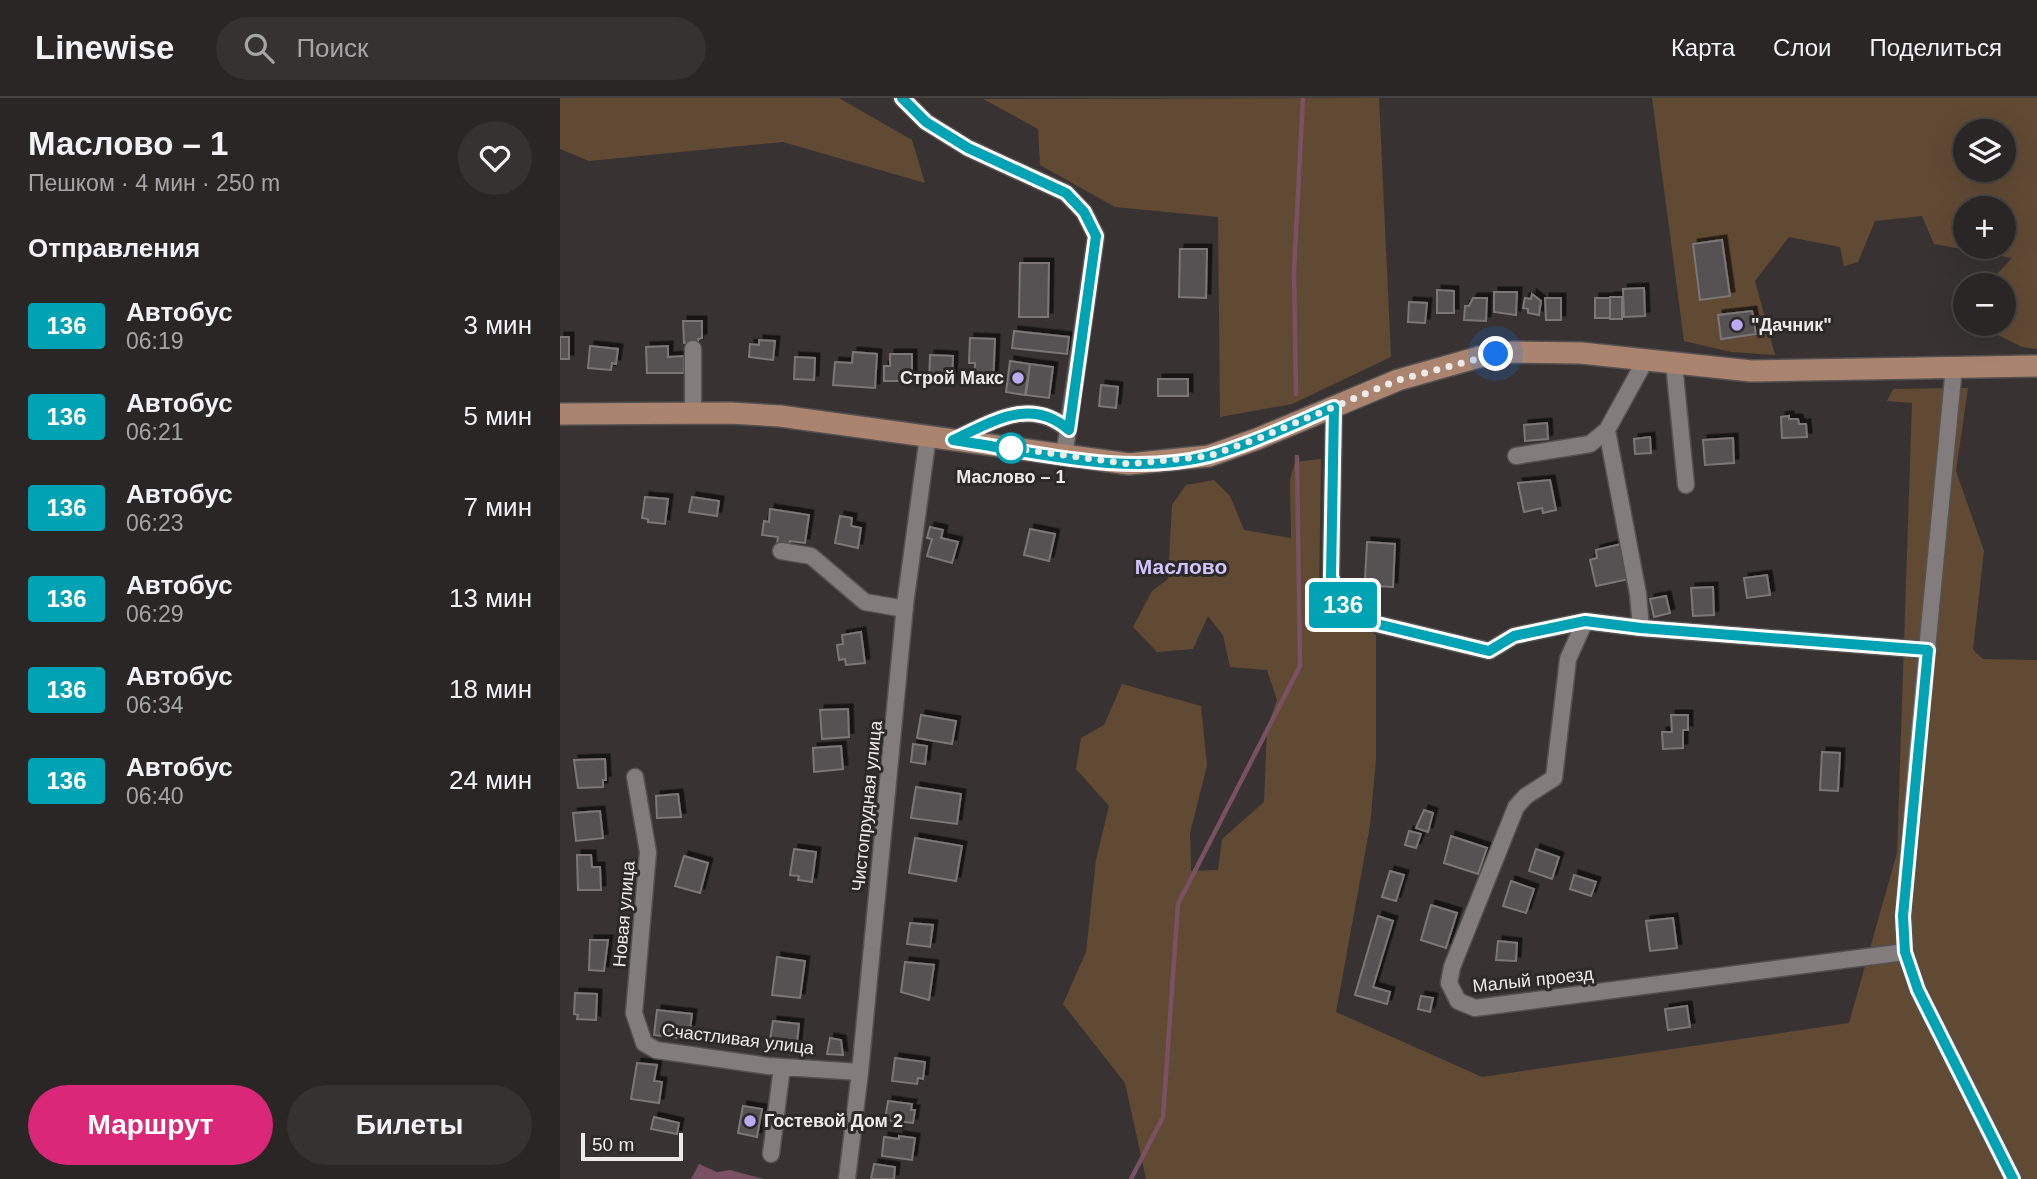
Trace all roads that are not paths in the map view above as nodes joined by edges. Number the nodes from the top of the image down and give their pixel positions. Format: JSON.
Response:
{"nodes":[{"id":1,"x":902,"y":98,"type":"edge"},
{"id":2,"x":693,"y":349,"type":"dead end"},
{"id":3,"x":1645,"y":361,"type":"junction"},
{"id":4,"x":1674,"y":364,"type":"junction"},
{"id":5,"x":2037,"y":366,"type":"edge"},
{"id":6,"x":1954,"y":367,"type":"junction"},
{"id":7,"x":1334,"y":407,"type":"junction"},
{"id":8,"x":693,"y":413,"type":"junction"},
{"id":9,"x":560,"y":414,"type":"edge"},
{"id":10,"x":1069,"y":430,"type":"junction"},
{"id":11,"x":1607,"y":430,"type":"junction"},
{"id":12,"x":928,"y":436,"type":"junction"},
{"id":13,"x":953,"y":440,"type":"junction"},
{"id":14,"x":1516,"y":456,"type":"dead end"},
{"id":15,"x":1064,"y":457,"type":"junction"},
{"id":16,"x":1686,"y":485,"type":"dead end"},
{"id":17,"x":781,"y":551,"type":"dead end"},
{"id":18,"x":905,"y":609,"type":"junction"},
{"id":19,"x":1585,"y":621,"type":"junction"},
{"id":20,"x":1641,"y":628,"type":"junction"},
{"id":21,"x":1928,"y":650,"type":"junction"},
{"id":22,"x":635,"y":777,"type":"dead end"},
{"id":23,"x":1905,"y":952,"type":"junction"},
{"id":24,"x":634,"y":1013,"type":"joint"},
{"id":25,"x":782,"y":1067,"type":"junction"},
{"id":26,"x":860,"y":1072,"type":"junction"},
{"id":27,"x":771,"y":1154,"type":"dead end"},
{"id":28,"x":847,"y":1179,"type":"edge"},
{"id":29,"x":2013,"y":1179,"type":"edge"}],
"edges":[{"from":1,"to":10,"type":"street"},
{"from":2,"to":8,"type":"street"},
{"from":3,"to":4,"type":"main road"},
{"from":3,"to":7,"type":"main road"},
{"from":3,"to":11,"type":"street"},
{"from":4,"to":6,"type":"main road"},
{"from":4,"to":16,"type":"street"},
{"from":5,"to":6,"type":"main road"},
{"from":6,"to":21,"type":"street"},
{"from":7,"to":15,"type":"main road"},
{"from":7,"to":19,"type":"street"},
{"from":8,"to":9,"type":"main road"},
{"from":8,"to":12,"type":"main road"},
{"from":10,"to":13,"type":"street"},
{"from":10,"to":15,"type":"street"},
{"from":11,"to":14,"type":"street"},
{"from":11,"to":20,"type":"street"},
{"from":12,"to":13,"type":"main road"},
{"from":12,"to":18,"type":"street","name":"Чистопрудная улица"},
{"from":13,"to":15,"type":"main road"},
{"from":17,"to":18,"type":"street"},
{"from":18,"to":26,"type":"street","name":"Чистопрудная улица"},
{"from":19,"to":20,"type":"street"},
{"from":19,"to":23,"type":"street","name":"Малый проезд"},
{"from":20,"to":21,"type":"street"},
{"from":21,"to":23,"type":"street"},
{"from":22,"to":24,"type":"street","name":"Новая улица"},
{"from":23,"to":29,"type":"street"},
{"from":24,"to":25,"type":"street","name":"Счастливая улица"},
{"from":25,"to":26,"type":"street","name":"Счастливая улица"},
{"from":25,"to":27,"type":"street"},
{"from":26,"to":28,"type":"street","name":"Чистопрудная улица"}]}
